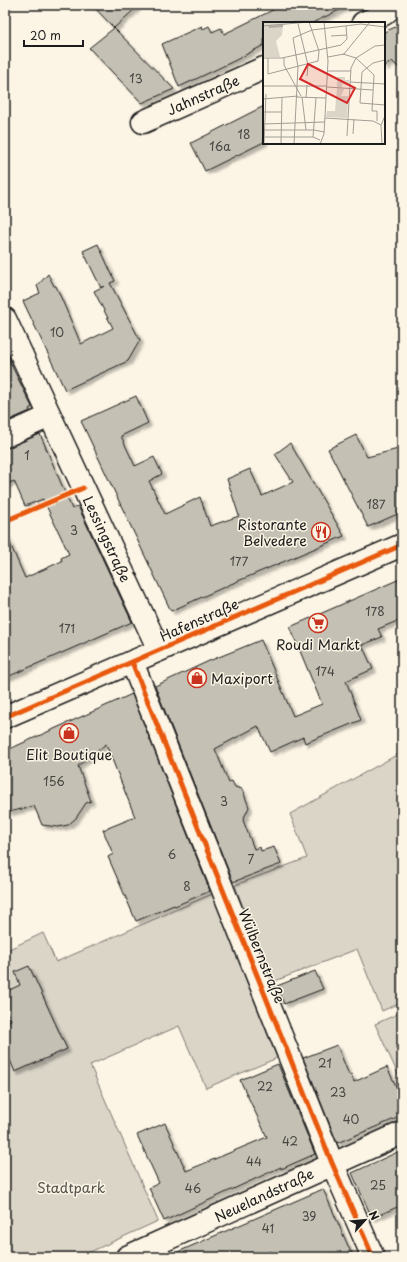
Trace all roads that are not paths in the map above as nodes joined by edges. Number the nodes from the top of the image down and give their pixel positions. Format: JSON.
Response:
{"nodes":[{"id":1,"x":394,"y":5,"type":"edge"},
{"id":2,"x":365,"y":22,"type":"edge"},
{"id":3,"x":263,"y":68,"type":"edge"},
{"id":4,"x":143,"y":122,"type":"dead end"},
{"id":5,"x":5,"y":319,"type":"edge"},
{"id":6,"x":50,"y":416,"type":"junction"},
{"id":7,"x":5,"y":436,"type":"edge"},
{"id":8,"x":402,"y":545,"type":"edge"},
{"id":9,"x":159,"y":650,"type":"junction"},
{"id":10,"x":132,"y":662,"type":"junction"},
{"id":11,"x":5,"y":717,"type":"edge"},
{"id":12,"x":402,"y":1133,"type":"edge"},
{"id":13,"x":332,"y":1163,"type":"junction"},
{"id":14,"x":127,"y":1257,"type":"edge"},
{"id":15,"x":373,"y":1257,"type":"edge"}],
"edges":[{"from":1,"to":2,"type":"street"},
{"from":3,"to":4,"type":"street","name":"Jahnstraße"},
{"from":5,"to":6,"type":"street","name":"Lessingstraße"},
{"from":6,"to":7,"type":"street"},
{"from":6,"to":9,"type":"street","name":"Lessingstraße"},
{"from":8,"to":9,"type":"street","name":"Hafenstraße"},
{"from":9,"to":10,"type":"street","name":"Hafenstraße"},
{"from":10,"to":11,"type":"street","name":"Hafenstraße"},
{"from":10,"to":13,"type":"street","name":"Wülbernstraße"},
{"from":12,"to":13,"type":"street","name":"Neuelandstraße"},
{"from":13,"to":14,"type":"street","name":"Neuelandstraße"},
{"from":13,"to":15,"type":"street","name":"Wülbernstraße"}]}
